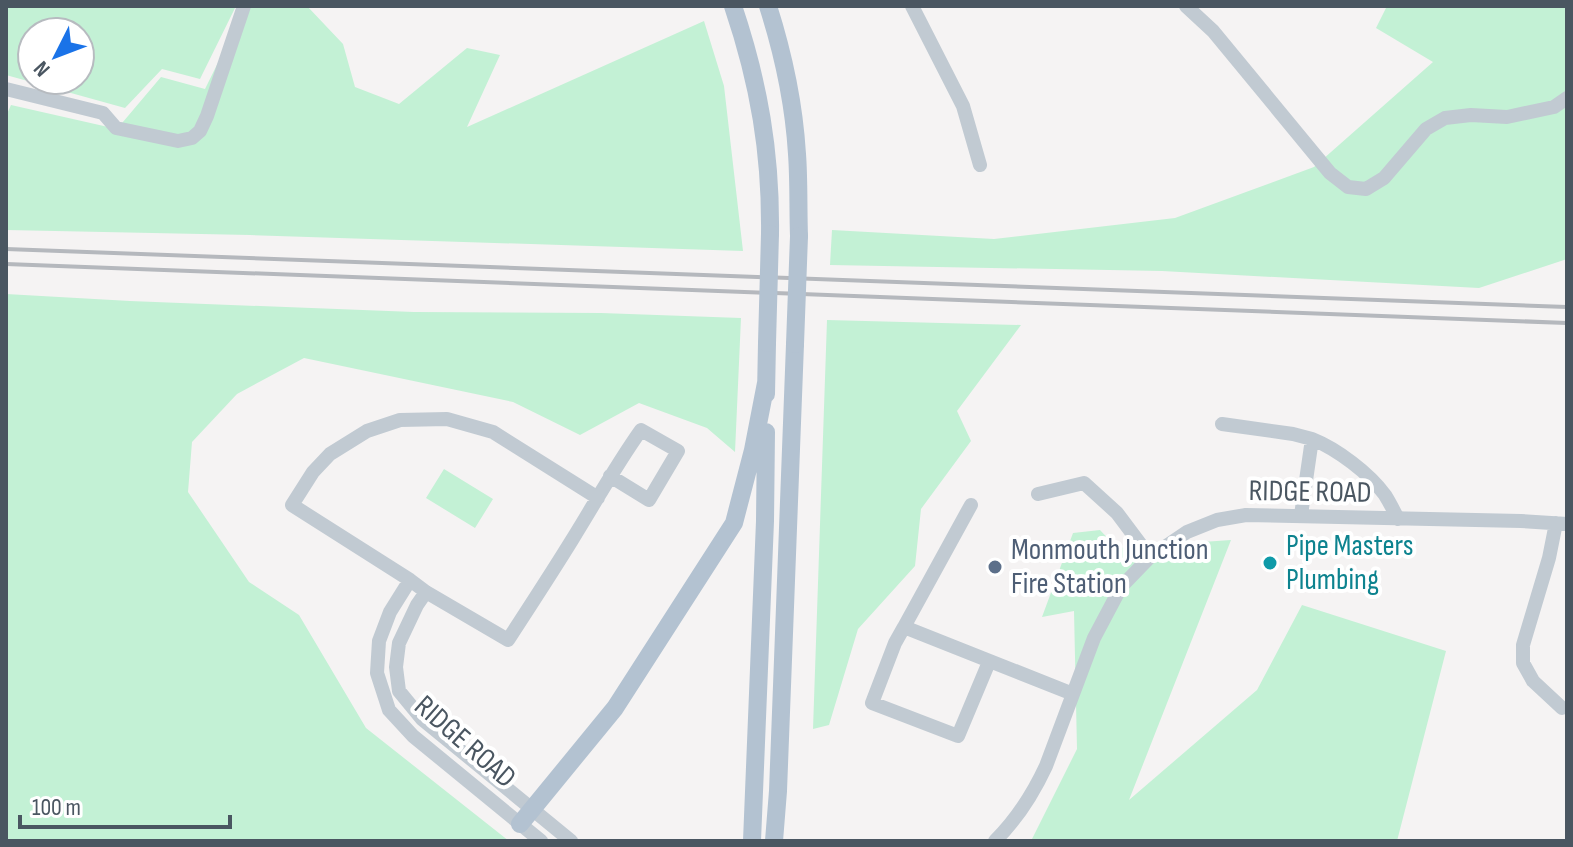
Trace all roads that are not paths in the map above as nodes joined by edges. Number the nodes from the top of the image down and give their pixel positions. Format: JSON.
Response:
{"nodes":[{"id":1,"x":244,"y":6,"type":"edge"},
{"id":2,"x":733,"y":6,"type":"edge"},
{"id":3,"x":768,"y":6,"type":"edge"},
{"id":4,"x":912,"y":6,"type":"edge"},
{"id":5,"x":1186,"y":6,"type":"edge"},
{"id":6,"x":6,"y":89,"type":"edge"},
{"id":7,"x":1567,"y":98,"type":"edge"},
{"id":8,"x":980,"y":165,"type":"dead end"},
{"id":9,"x":766,"y":383,"type":"junction"},
{"id":10,"x":1222,"y":424,"type":"dead end"},
{"id":11,"x":1312,"y":439,"type":"junction"},
{"id":12,"x":610,"y":476,"type":"junction"},
{"id":13,"x":1038,"y":494,"type":"dead end"},
{"id":14,"x":598,"y":498,"type":"junction"},
{"id":15,"x":971,"y":505,"type":"dead end"},
{"id":16,"x":1301,"y":515,"type":"junction"},
{"id":17,"x":1398,"y":519,"type":"junction"},
{"id":18,"x":1562,"y":524,"type":"edge"},
{"id":19,"x":1150,"y":557,"type":"junction"},
{"id":20,"x":410,"y":580,"type":"junction"},
{"id":21,"x":426,"y":592,"type":"junction"},
{"id":22,"x":904,"y":627,"type":"junction"},
{"id":23,"x":989,"y":662,"type":"junction"},
{"id":24,"x":1073,"y":694,"type":"junction"},
{"id":25,"x":1562,"y":708,"type":"dead end"},
{"id":26,"x":778,"y":791,"type":"junction"},
{"id":27,"x":532,"y":808,"type":"junction"},
{"id":28,"x":520,"y":824,"type":"junction"},
{"id":29,"x":541,"y":841,"type":"edge"},
{"id":30,"x":571,"y":841,"type":"edge"},
{"id":31,"x":752,"y":841,"type":"edge"},
{"id":32,"x":774,"y":841,"type":"edge"},
{"id":33,"x":789,"y":841,"type":"edge"},
{"id":34,"x":995,"y":841,"type":"edge"}],
"edges":[{"from":1,"to":6,"type":"street"},
{"from":2,"to":9,"type":"main road","bridge":true},
{"from":3,"to":26,"type":"main road","bridge":true},
{"from":4,"to":8,"type":"street"},
{"from":5,"to":7,"type":"street"},
{"from":9,"to":27,"type":"main road"},
{"from":9,"to":31,"type":"main road"},
{"from":10,"to":11,"type":"street"},
{"from":11,"to":16,"type":"street"},
{"from":11,"to":17,"type":"street"},
{"from":12,"to":12,"type":"street"},
{"from":12,"to":14,"type":"street"},
{"from":13,"to":19,"type":"street"},
{"from":14,"to":20,"type":"street"},
{"from":14,"to":21,"type":"street"},
{"from":15,"to":22,"type":"street"},
{"from":16,"to":17,"type":"street","name":"RIDGE ROAD"},
{"from":16,"to":19,"type":"street","name":"RIDGE ROAD"},
{"from":17,"to":18,"type":"street","name":"RIDGE ROAD"},
{"from":18,"to":25,"type":"street"},
{"from":19,"to":24,"type":"street","name":"RIDGE ROAD"},
{"from":20,"to":21,"type":"street"},
{"from":20,"to":28,"type":"street","name":"RIDGE ROAD"},
{"from":21,"to":27,"type":"street","name":"RIDGE ROAD"},
{"from":22,"to":23,"type":"street"},
{"from":22,"to":23,"type":"street"},
{"from":23,"to":24,"type":"street"},
{"from":24,"to":34,"type":"street","name":"RIDGE ROAD"},
{"from":26,"to":32,"type":"main road"},
{"from":26,"to":33,"type":"main road"},
{"from":27,"to":28,"type":"main road"},
{"from":27,"to":30,"type":"street","name":"RIDGE ROAD"},
{"from":28,"to":29,"type":"street","name":"RIDGE ROAD"}]}
